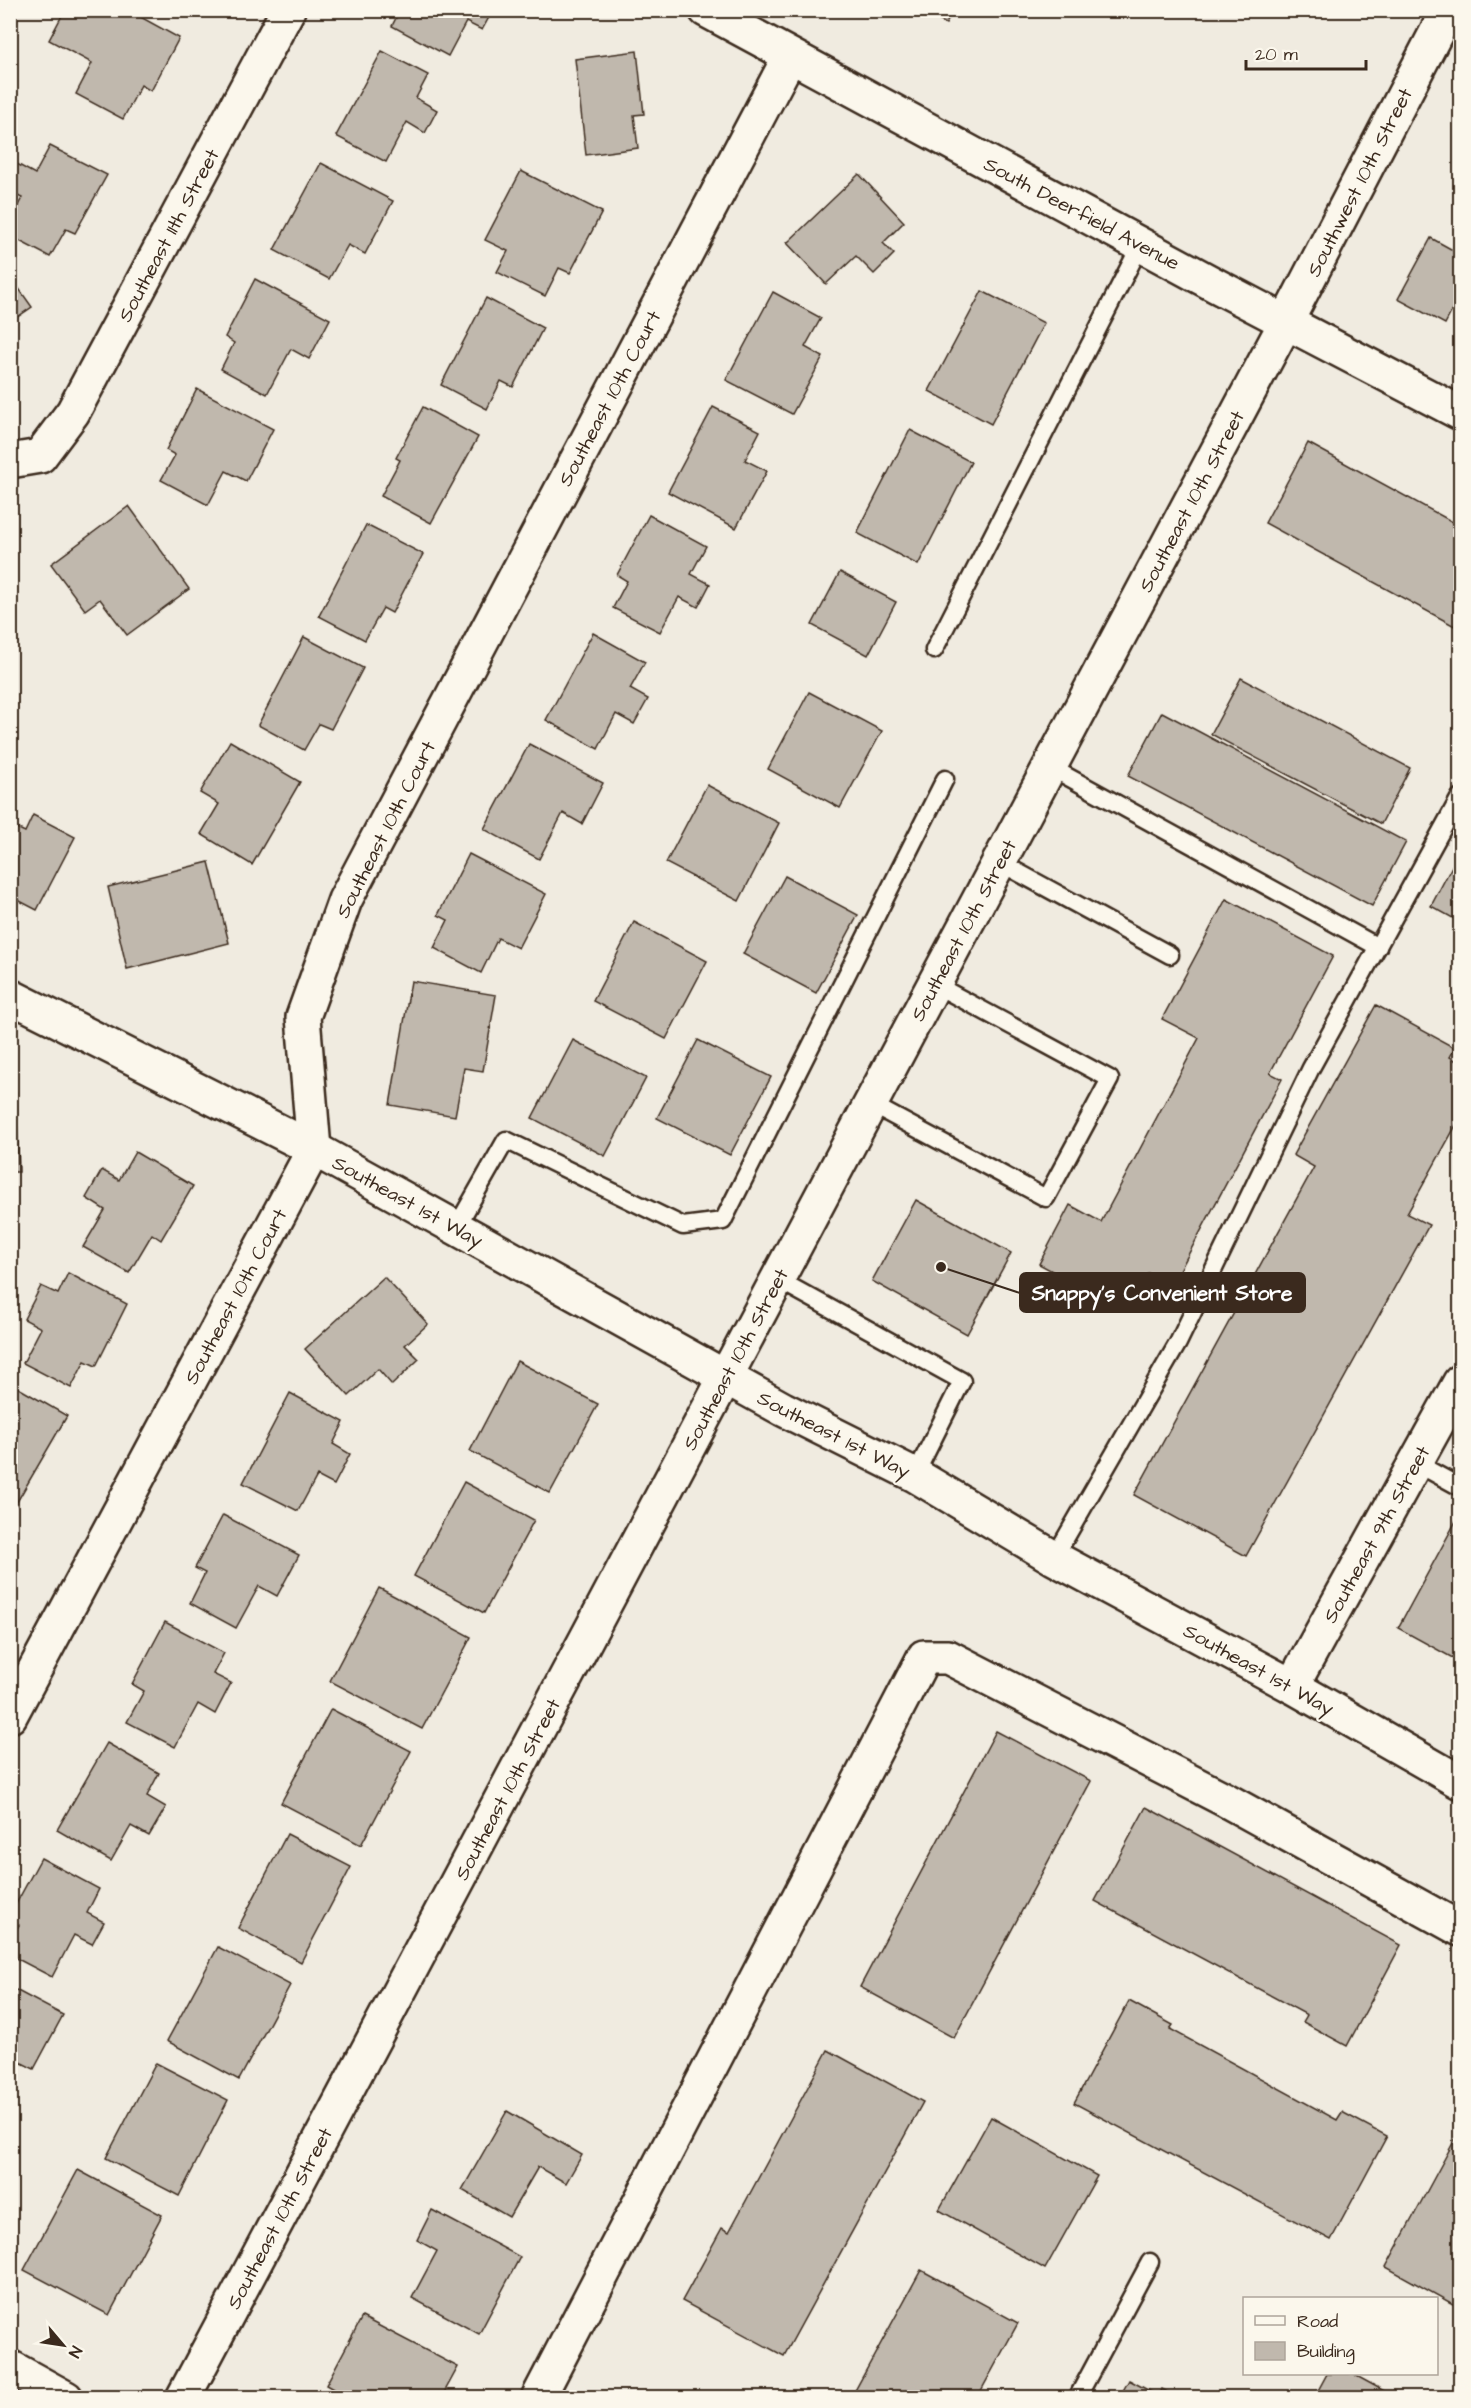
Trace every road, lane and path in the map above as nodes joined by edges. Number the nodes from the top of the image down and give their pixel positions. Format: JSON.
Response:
{"nodes":[{"id":1,"x":288,"y":10,"type":"edge"},
{"id":2,"x":705,"y":10,"type":"edge"},
{"id":3,"x":1449,"y":10,"type":"edge"},
{"id":4,"x":790,"y":56,"type":"junction"},
{"id":5,"x":1141,"y":244,"type":"junction"},
{"id":6,"x":1286,"y":322,"type":"junction"},
{"id":7,"x":1461,"y":413,"type":"edge"},
{"id":8,"x":25,"y":458,"type":"edge"},
{"id":9,"x":934,"y":650,"type":"dead end"},
{"id":10,"x":1050,"y":767,"type":"junction"},
{"id":11,"x":945,"y":778,"type":"dead end"},
{"id":12,"x":1461,"y":797,"type":"edge"},
{"id":13,"x":999,"y":862,"type":"junction"},
{"id":14,"x":1378,"y":946,"type":"junction"},
{"id":15,"x":1170,"y":955,"type":"dead end"},
{"id":16,"x":934,"y":984,"type":"junction"},
{"id":17,"x":10,"y":996,"type":"edge"},
{"id":18,"x":871,"y":1104,"type":"junction"},
{"id":19,"x":314,"y":1149,"type":"junction"},
{"id":20,"x":456,"y":1228,"type":"junction"},
{"id":21,"x":777,"y":1279,"type":"junction"},
{"id":22,"x":726,"y":1377,"type":"junction"},
{"id":23,"x":1461,"y":1382,"type":"edge"},
{"id":24,"x":1416,"y":1463,"type":"junction"},
{"id":25,"x":915,"y":1475,"type":"junction"},
{"id":26,"x":1461,"y":1486,"type":"edge"},
{"id":27,"x":1054,"y":1558,"type":"junction"},
{"id":28,"x":1292,"y":1686,"type":"junction"},
{"id":29,"x":10,"y":1716,"type":"edge"},
{"id":30,"x":1461,"y":1782,"type":"edge"},
{"id":31,"x":1461,"y":1929,"type":"edge"},
{"id":32,"x":1150,"y":2262,"type":"dead end"},
{"id":33,"x":10,"y":2367,"type":"edge"},
{"id":34,"x":66,"y":2397,"type":"edge"},
{"id":35,"x":183,"y":2397,"type":"edge"},
{"id":36,"x":538,"y":2397,"type":"edge"},
{"id":37,"x":1077,"y":2397,"type":"edge"}],
"edges":[{"from":1,"to":8,"type":"street","name":"Southeast 11th Street"},
{"from":2,"to":4,"type":"street","name":"South Deerfield Avenue"},
{"from":3,"to":6,"type":"street","name":"Southwest 10th Street"},
{"from":4,"to":5,"type":"street","name":"South Deerfield Avenue"},
{"from":4,"to":19,"type":"street","name":"Southeast 10th Court"},
{"from":5,"to":6,"type":"street","name":"South Deerfield Avenue"},
{"from":5,"to":9,"type":"lane"},
{"from":6,"to":7,"type":"street","name":"South Deerfield Avenue"},
{"from":6,"to":10,"type":"street","name":"Southeast 10th Street"},
{"from":10,"to":13,"type":"street","name":"Southeast 10th Street"},
{"from":10,"to":14,"type":"lane"},
{"from":11,"to":20,"type":"lane"},
{"from":12,"to":14,"type":"lane"},
{"from":13,"to":15,"type":"lane"},
{"from":13,"to":16,"type":"street","name":"Southeast 10th Street"},
{"from":14,"to":27,"type":"lane"},
{"from":16,"to":18,"type":"street","name":"Southeast 10th Street"},
{"from":16,"to":18,"type":"lane"},
{"from":17,"to":19,"type":"street","name":"Southeast 1st Way"},
{"from":18,"to":21,"type":"street","name":"Southeast 10th Street"},
{"from":19,"to":20,"type":"street","name":"Southeast 1st Way"},
{"from":19,"to":29,"type":"street","name":"Southeast 10th Court"},
{"from":20,"to":22,"type":"street","name":"Southeast 1st Way"},
{"from":21,"to":22,"type":"street","name":"Southeast 10th Street"},
{"from":21,"to":25,"type":"lane"},
{"from":22,"to":25,"type":"street","name":"Southeast 1st Way"},
{"from":22,"to":35,"type":"street","name":"Southeast 10th Street"},
{"from":23,"to":24,"type":"street","name":"Southeast 9th Street"},
{"from":24,"to":26,"type":"lane"},
{"from":24,"to":28,"type":"street","name":"Southeast 9th Street"},
{"from":25,"to":27,"type":"street","name":"Southeast 1st Way"},
{"from":27,"to":28,"type":"street","name":"Southeast 1st Way"},
{"from":28,"to":30,"type":"street","name":"Southeast 1st Way"},
{"from":31,"to":36,"type":"street"},
{"from":32,"to":37,"type":"lane"},
{"from":33,"to":34,"type":"street"}]}
